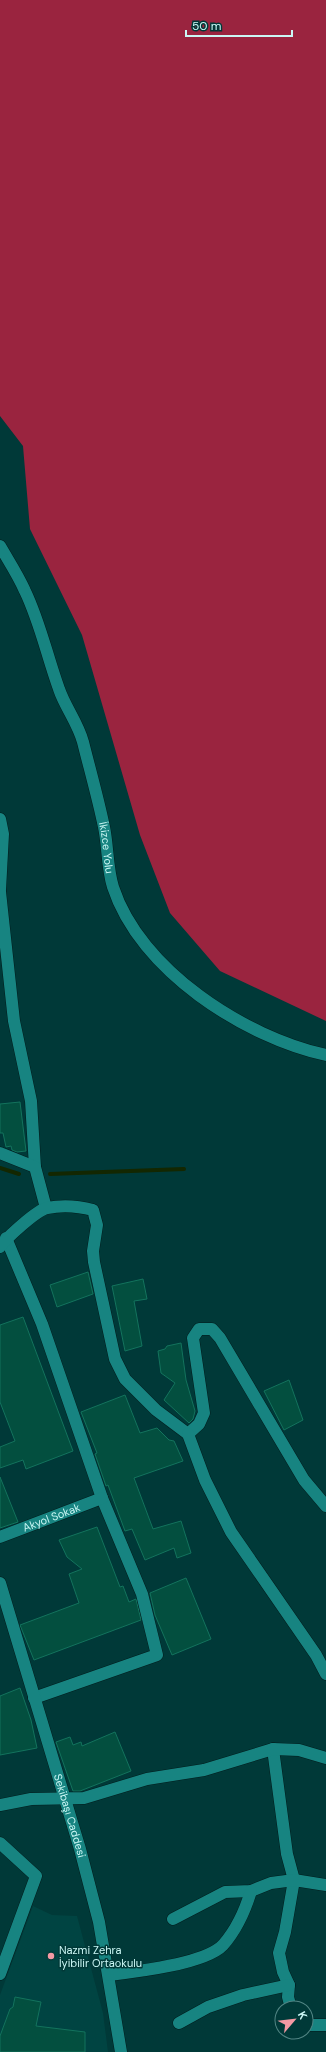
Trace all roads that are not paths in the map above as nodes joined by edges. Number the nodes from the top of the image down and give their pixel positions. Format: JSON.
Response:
{"nodes":[{"id":1,"x":0,"y":546,"type":"edge"},
{"id":2,"x":0,"y":819,"type":"edge"},
{"id":3,"x":0,"y":891,"type":"edge"},
{"id":4,"x":326,"y":1055,"type":"edge"},
{"id":5,"x":0,"y":1153,"type":"edge"},
{"id":6,"x":35,"y":1167,"type":"junction"},
{"id":7,"x":46,"y":1208,"type":"junction"},
{"id":8,"x":3,"y":1243,"type":"edge"},
{"id":9,"x":188,"y":1434,"type":"junction"},
{"id":10,"x":102,"y":1498,"type":"junction"},
{"id":11,"x":326,"y":1506,"type":"edge"},
{"id":12,"x":0,"y":1537,"type":"edge"},
{"id":13,"x":0,"y":1584,"type":"edge"},
{"id":14,"x":326,"y":1674,"type":"edge"},
{"id":15,"x":34,"y":1698,"type":"junction"},
{"id":16,"x":273,"y":1749,"type":"junction"},
{"id":17,"x":326,"y":1758,"type":"edge"},
{"id":18,"x":65,"y":1800,"type":"junction"},
{"id":19,"x":0,"y":1805,"type":"edge"},
{"id":20,"x":0,"y":1843,"type":"edge"},
{"id":21,"x":294,"y":1880,"type":"junction"},
{"id":22,"x":326,"y":1885,"type":"edge"},
{"id":23,"x":251,"y":1891,"type":"junction"},
{"id":24,"x":173,"y":1919,"type":"dead end"},
{"id":25,"x":0,"y":1974,"type":"edge"},
{"id":26,"x":109,"y":1975,"type":"junction"},
{"id":27,"x":289,"y":1985,"type":"junction"},
{"id":28,"x":289,"y":2000,"type":"edge"},
{"id":29,"x":179,"y":2023,"type":"dead end"},
{"id":30,"x":314,"y":2025,"type":"edge"},
{"id":31,"x":326,"y":2025,"type":"edge"},
{"id":32,"x":121,"y":2052,"type":"edge"}],
"edges":[{"from":1,"to":4,"type":"street","name":"İkizce Yolu"},
{"from":2,"to":3,"type":"street"},
{"from":3,"to":6,"type":"street"},
{"from":5,"to":6,"type":"street"},
{"from":6,"to":7,"type":"street"},
{"from":7,"to":8,"type":"street"},
{"from":7,"to":9,"type":"street"},
{"from":8,"to":10,"type":"street"},
{"from":9,"to":11,"type":"street"},
{"from":9,"to":14,"type":"street"},
{"from":10,"to":12,"type":"street","name":"Akyol Sokak"},
{"from":10,"to":15,"type":"street"},
{"from":13,"to":15,"type":"street","name":"Sekibaşı Caddesi"},
{"from":15,"to":18,"type":"street","name":"Sekibaşı Caddesi"},
{"from":16,"to":17,"type":"street"},
{"from":16,"to":18,"type":"street"},
{"from":16,"to":21,"type":"street"},
{"from":18,"to":19,"type":"street"},
{"from":18,"to":26,"type":"street","name":"Sekibaşı Caddesi"},
{"from":20,"to":25,"type":"street"},
{"from":21,"to":22,"type":"street"},
{"from":21,"to":23,"type":"street"},
{"from":21,"to":27,"type":"street"},
{"from":23,"to":24,"type":"street"},
{"from":23,"to":26,"type":"street"},
{"from":26,"to":32,"type":"street","name":"Sekibaşı Caddesi"},
{"from":27,"to":28,"type":"street"},
{"from":27,"to":29,"type":"street"},
{"from":30,"to":31,"type":"street"}]}
